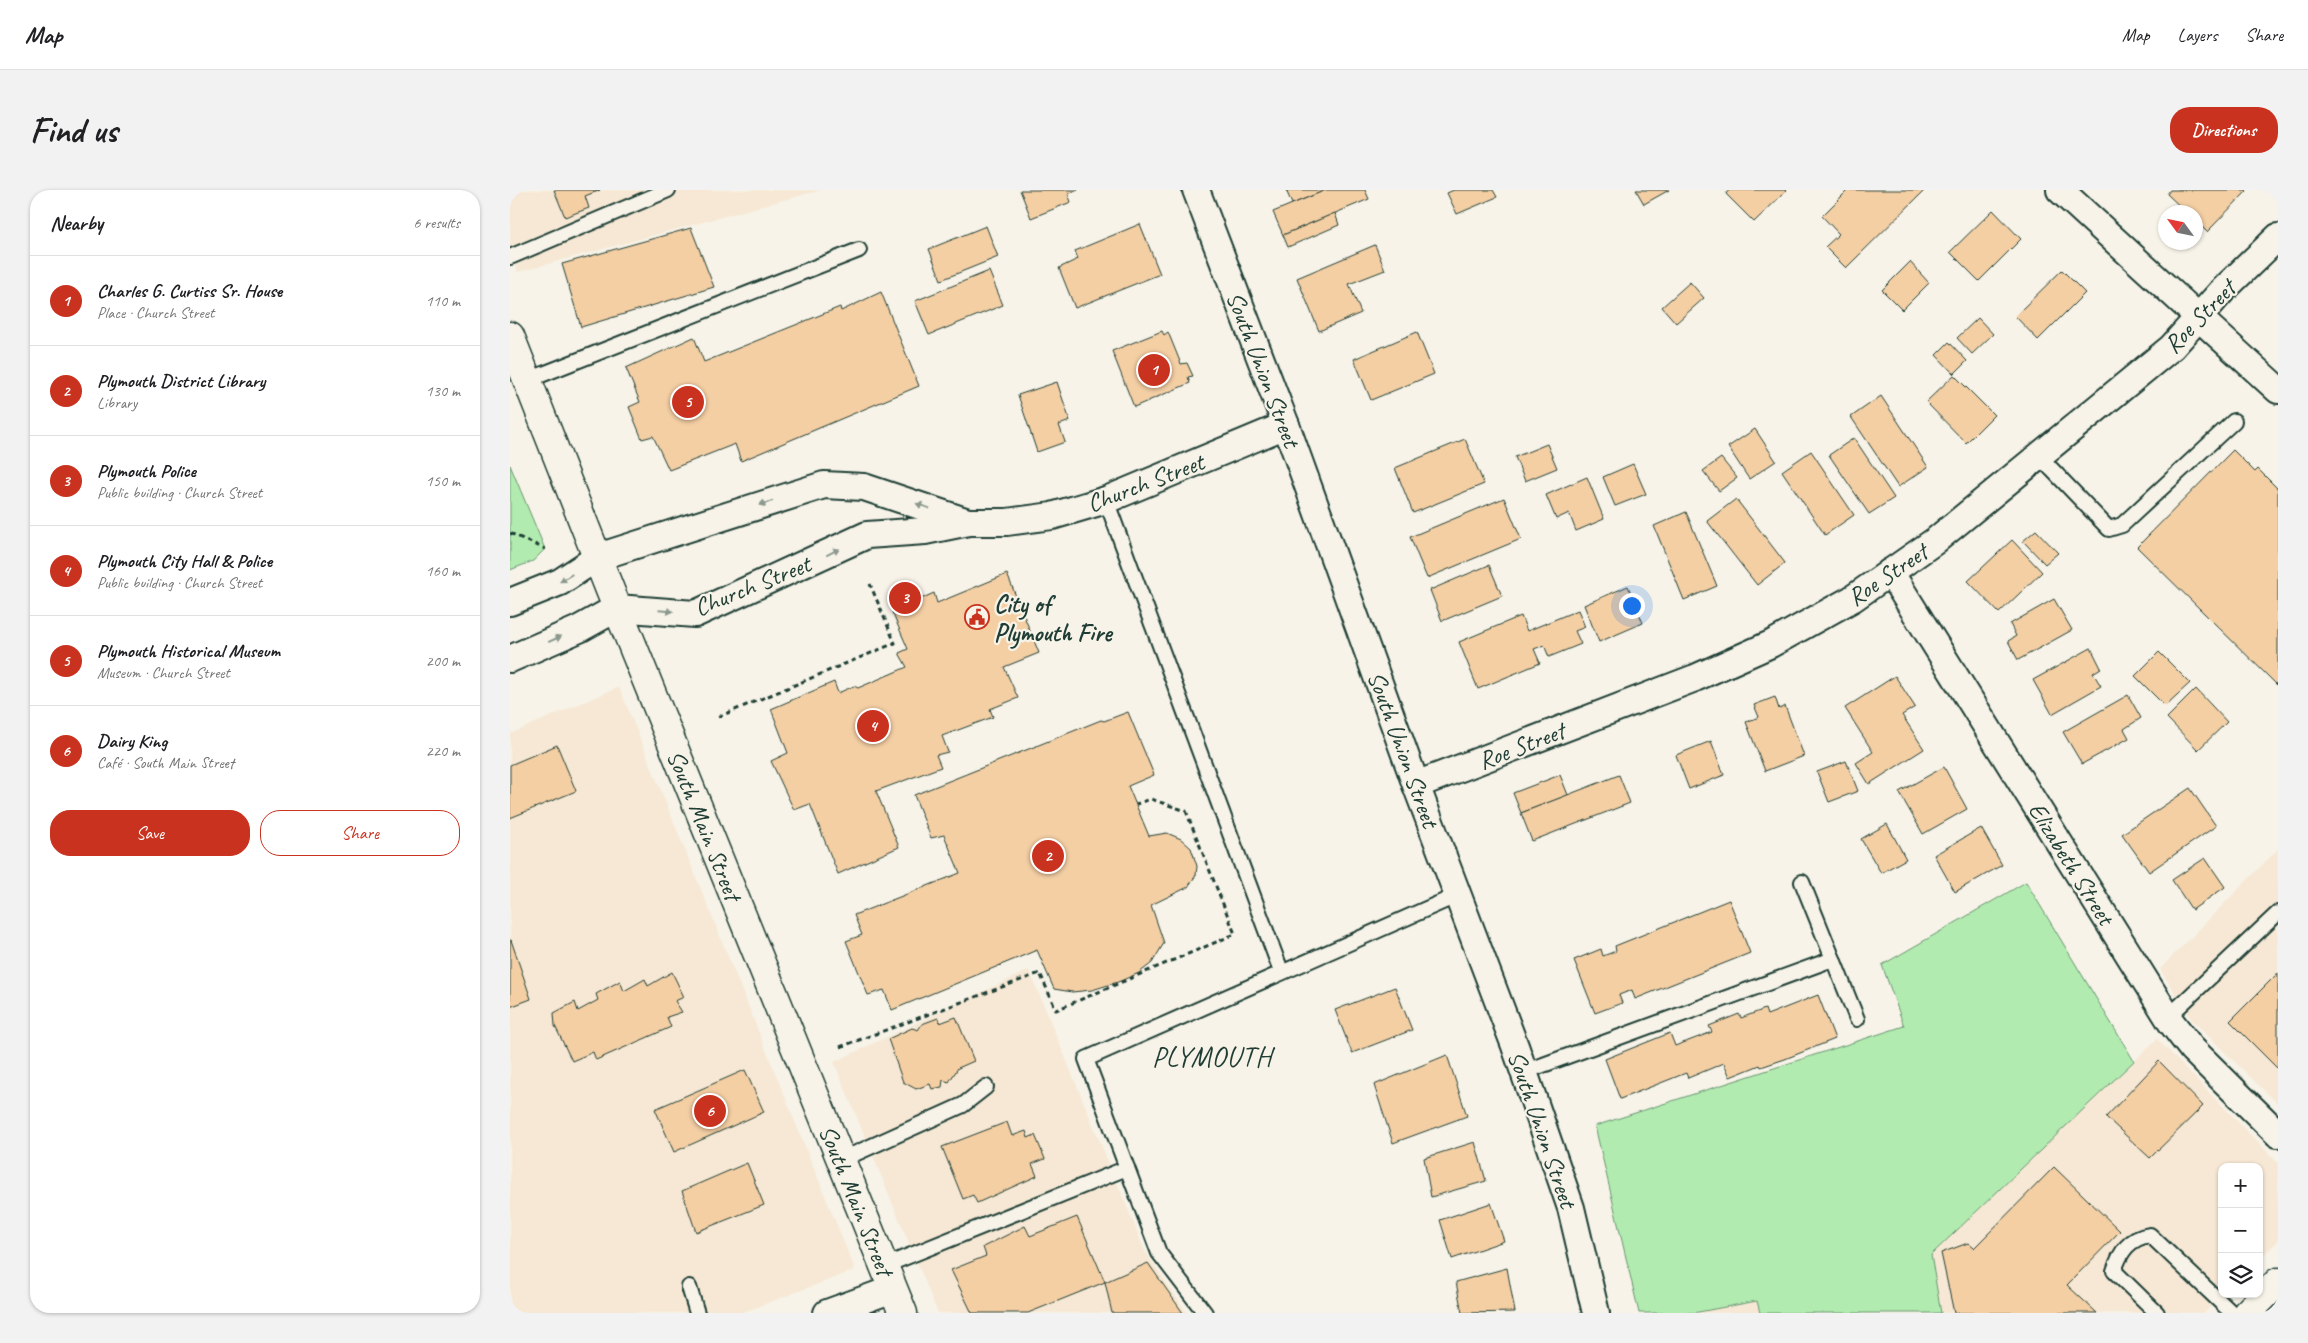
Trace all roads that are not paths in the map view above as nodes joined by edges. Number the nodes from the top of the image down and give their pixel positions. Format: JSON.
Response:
{"nodes":[{"id":1,"x":668,"y":190,"type":"edge"},
{"id":2,"x":1196,"y":190,"type":"edge"},
{"id":3,"x":2060,"y":190,"type":"edge"},
{"id":4,"x":2278,"y":237,"type":"edge"},
{"id":5,"x":859,"y":250,"type":"dead end"},
{"id":6,"x":510,"y":257,"type":"edge"},
{"id":7,"x":2200,"y":318,"type":"junction"},
{"id":8,"x":510,"y":336,"type":"edge"},
{"id":9,"x":528,"y":380,"type":"junction"},
{"id":10,"x":2278,"y":390,"type":"edge"},
{"id":11,"x":2234,"y":420,"type":"dead end"},
{"id":12,"x":1286,"y":425,"type":"junction"},
{"id":13,"x":2039,"y":456,"type":"junction"},
{"id":14,"x":1106,"y":500,"type":"junction"},
{"id":15,"x":969,"y":522,"type":"junction"},
{"id":16,"x":598,"y":557,"type":"junction"},
{"id":17,"x":1890,"y":572,"type":"junction"},
{"id":18,"x":510,"y":602,"type":"edge"},
{"id":19,"x":618,"y":608,"type":"junction"},
{"id":20,"x":510,"y":659,"type":"edge"},
{"id":21,"x":1416,"y":785,"type":"junction"},
{"id":22,"x":1802,"y":882,"type":"dead end"},
{"id":23,"x":1458,"y":895,"type":"junction"},
{"id":24,"x":2278,"y":913,"type":"edge"},
{"id":25,"x":1833,"y":959,"type":"junction"},
{"id":26,"x":1282,"y":971,"type":"junction"},
{"id":27,"x":2168,"y":1017,"type":"junction"},
{"id":28,"x":1857,"y":1019,"type":"dead end"},
{"id":29,"x":1524,"y":1072,"type":"junction"},
{"id":30,"x":986,"y":1087,"type":"dead end"},
{"id":31,"x":2278,"y":1134,"type":"edge"},
{"id":32,"x":841,"y":1160,"type":"junction"},
{"id":33,"x":1127,"y":1168,"type":"junction"},
{"id":34,"x":2278,"y":1282,"type":"edge"},
{"id":35,"x":689,"y":1287,"type":"dead end"},
{"id":36,"x":893,"y":1290,"type":"edge"},
{"id":37,"x":698,"y":1313,"type":"edge"},
{"id":38,"x":827,"y":1313,"type":"edge"},
{"id":39,"x":1205,"y":1313,"type":"edge"},
{"id":40,"x":1596,"y":1313,"type":"edge"},
{"id":41,"x":2157,"y":1313,"type":"edge"},
{"id":42,"x":2232,"y":1313,"type":"edge"},
{"id":43,"x":2247,"y":1313,"type":"edge"}],
"edges":[{"from":1,"to":6,"type":"lane"},
{"from":2,"to":12,"type":"street","name":"South Union Street"},
{"from":3,"to":7,"type":"street"},
{"from":4,"to":7,"type":"street","name":"Roe Street"},
{"from":5,"to":9,"type":"lane"},
{"from":7,"to":10,"type":"street"},
{"from":7,"to":13,"type":"street","name":"Roe Street"},
{"from":8,"to":9,"type":"main road","name":"South Main Street"},
{"from":9,"to":16,"type":"main road","name":"South Main Street"},
{"from":11,"to":13,"type":"lane"},
{"from":12,"to":14,"type":"street","name":"Church Street"},
{"from":12,"to":21,"type":"street","name":"South Union Street"},
{"from":13,"to":17,"type":"street","name":"Roe Street"},
{"from":14,"to":15,"type":"street","name":"Church Street"},
{"from":14,"to":26,"type":"lane"},
{"from":15,"to":16,"type":"street","name":"Church Street","one_way":true},
{"from":19,"to":15,"type":"street","name":"Church Street","one_way":true},
{"from":16,"to":18,"type":"street","name":"Church Street","one_way":true},
{"from":16,"to":19,"type":"main road","name":"South Main Street"},
{"from":17,"to":21,"type":"street","name":"Roe Street"},
{"from":17,"to":27,"type":"street","name":"Elizabeth Street"},
{"from":20,"to":19,"type":"street","one_way":true},
{"from":19,"to":32,"type":"main road","name":"South Main Street"},
{"from":21,"to":23,"type":"street","name":"South Union Street"},
{"from":22,"to":25,"type":"lane"},
{"from":23,"to":26,"type":"lane"},
{"from":23,"to":29,"type":"street","name":"South Union Street"},
{"from":24,"to":27,"type":"lane"},
{"from":25,"to":28,"type":"lane"},
{"from":25,"to":29,"type":"lane"},
{"from":26,"to":33,"type":"lane"},
{"from":27,"to":31,"type":"street","name":"Elizabeth Street"},
{"from":29,"to":40,"type":"street","name":"South Union Street"},
{"from":30,"to":32,"type":"lane"},
{"from":32,"to":36,"type":"main road","name":"South Main Street"},
{"from":33,"to":36,"type":"lane"},
{"from":33,"to":39,"type":"lane"},
{"from":34,"to":43,"type":"main road"},
{"from":35,"to":37,"type":"lane"},
{"from":36,"to":38,"type":"street"},
{"from":41,"to":42,"type":"lane"}]}
